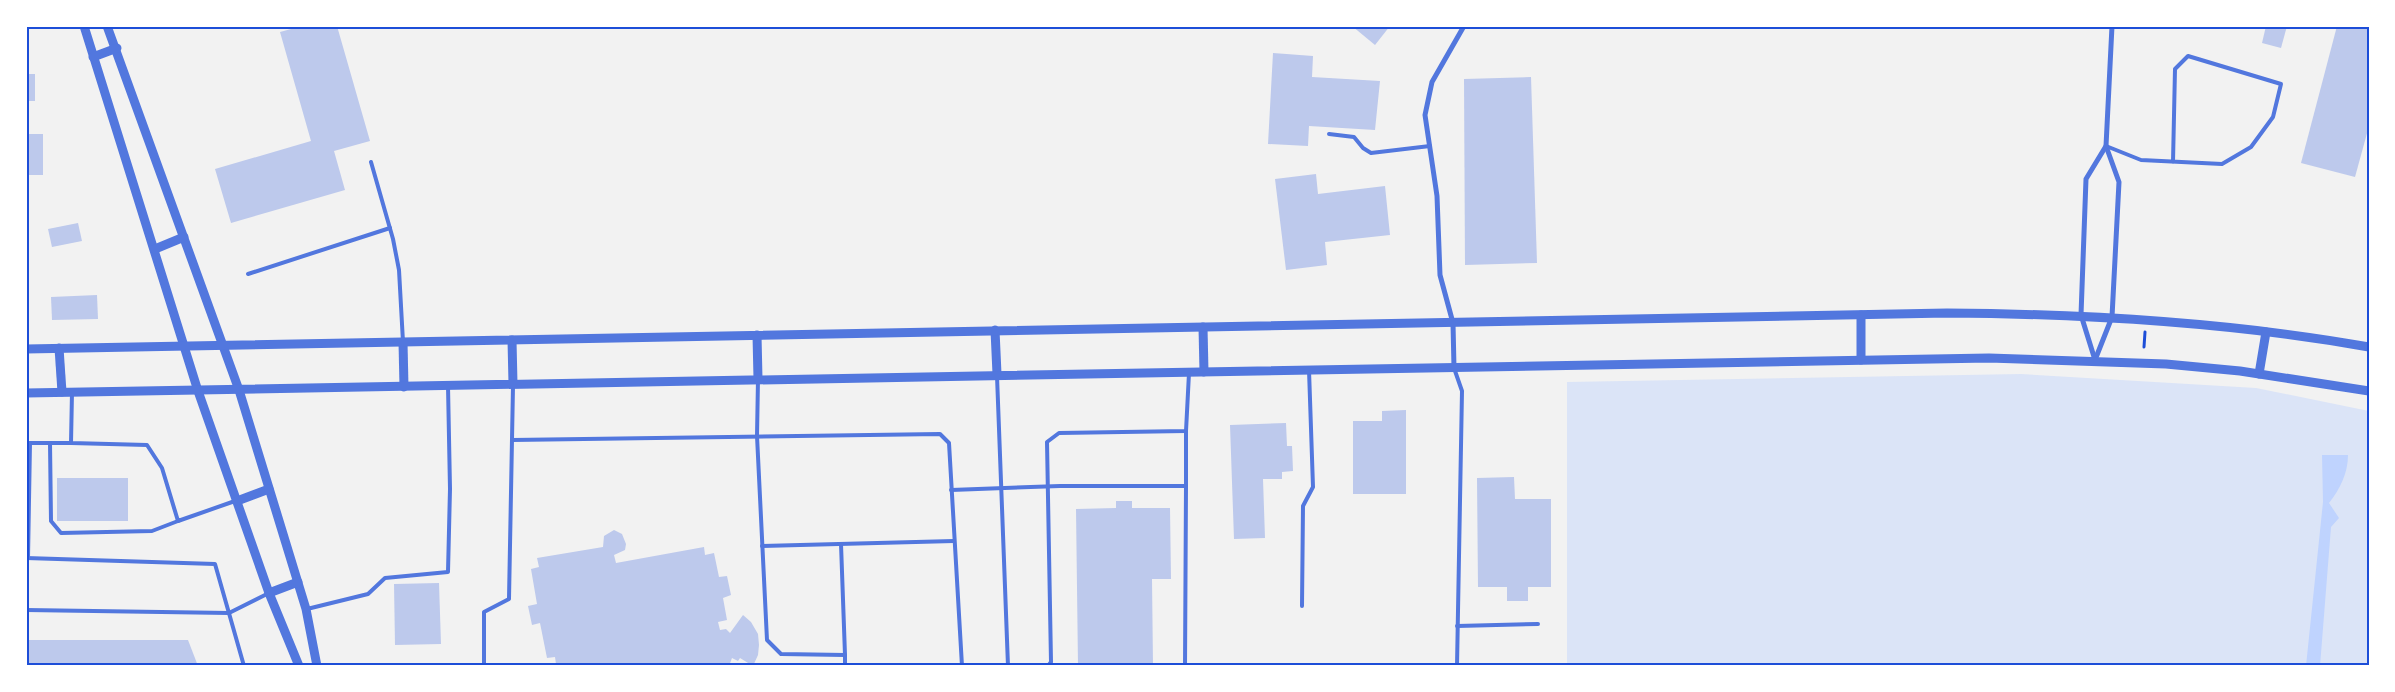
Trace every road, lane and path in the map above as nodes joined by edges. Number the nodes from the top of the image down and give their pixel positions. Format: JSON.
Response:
{"nodes":[{"id":1,"x":84,"y":26,"type":"edge"},
{"id":2,"x":107,"y":26,"type":"edge"},
{"id":3,"x":1464,"y":26,"type":"edge"},
{"id":4,"x":2112,"y":26,"type":"edge"},
{"id":5,"x":116,"y":48,"type":"junction"},
{"id":6,"x":93,"y":57,"type":"junction"},
{"id":7,"x":1328,"y":134,"type":"dead end"},
{"id":8,"x":1430,"y":146,"type":"junction"},
{"id":9,"x":2106,"y":146,"type":"junction"},
{"id":10,"x":371,"y":162,"type":"dead end"},
{"id":11,"x":2173,"y":162,"type":"junction"},
{"id":12,"x":390,"y":228,"type":"junction"},
{"id":13,"x":184,"y":237,"type":"junction"},
{"id":14,"x":154,"y":248,"type":"junction"},
{"id":15,"x":248,"y":274,"type":"dead end"},
{"id":16,"x":1861,"y":315,"type":"junction"},
{"id":17,"x":2081,"y":315,"type":"junction"},
{"id":18,"x":2112,"y":317,"type":"junction"},
{"id":19,"x":1453,"y":323,"type":"junction"},
{"id":20,"x":1203,"y":328,"type":"junction"},
{"id":21,"x":996,"y":330,"type":"junction"},
{"id":22,"x":2145,"y":330,"type":"dead end"},
{"id":23,"x":2266,"y":332,"type":"junction"},
{"id":24,"x":758,"y":335,"type":"junction"},
{"id":25,"x":512,"y":340,"type":"junction"},
{"id":26,"x":403,"y":342,"type":"junction"},
{"id":27,"x":186,"y":345,"type":"junction"},
{"id":28,"x":222,"y":345,"type":"junction"},
{"id":29,"x":2144,"y":347,"type":"dead end"},
{"id":30,"x":2369,"y":347,"type":"edge"},
{"id":31,"x":59,"y":348,"type":"junction"},
{"id":32,"x":26,"y":349,"type":"edge"},
{"id":33,"x":1861,"y":360,"type":"junction"},
{"id":34,"x":2095,"y":360,"type":"junction"},
{"id":35,"x":1454,"y":368,"type":"junction"},
{"id":36,"x":1309,"y":370,"type":"junction"},
{"id":37,"x":1189,"y":372,"type":"junction"},
{"id":38,"x":1204,"y":372,"type":"junction"},
{"id":39,"x":997,"y":374,"type":"junction"},
{"id":40,"x":2259,"y":374,"type":"junction"},
{"id":41,"x":758,"y":379,"type":"junction"},
{"id":42,"x":513,"y":384,"type":"junction"},
{"id":43,"x":448,"y":386,"type":"junction"},
{"id":44,"x":404,"y":387,"type":"junction"},
{"id":45,"x":239,"y":390,"type":"junction"},
{"id":46,"x":198,"y":391,"type":"junction"},
{"id":47,"x":67,"y":392,"type":"junction"},
{"id":48,"x":2369,"y":392,"type":"edge"},
{"id":49,"x":26,"y":393,"type":"edge"},
{"id":50,"x":1186,"y":431,"type":"junction"},
{"id":51,"x":757,"y":436,"type":"junction"},
{"id":52,"x":512,"y":440,"type":"junction"},
{"id":53,"x":28,"y":443,"type":"edge"},
{"id":54,"x":50,"y":443,"type":"junction"},
{"id":55,"x":72,"y":443,"type":"junction"},
{"id":56,"x":1186,"y":486,"type":"junction"},
{"id":57,"x":1002,"y":487,"type":"junction"},
{"id":58,"x":1048,"y":487,"type":"junction"},
{"id":59,"x":269,"y":489,"type":"junction"},
{"id":60,"x":951,"y":490,"type":"junction"},
{"id":61,"x":236,"y":501,"type":"junction"},
{"id":62,"x":178,"y":521,"type":"junction"},
{"id":63,"x":954,"y":541,"type":"junction"},
{"id":64,"x":841,"y":544,"type":"junction"},
{"id":65,"x":762,"y":546,"type":"junction"},
{"id":66,"x":27,"y":558,"type":"edge"},
{"id":67,"x":298,"y":582,"type":"junction"},
{"id":68,"x":268,"y":593,"type":"junction"},
{"id":69,"x":1302,"y":606,"type":"dead end"},
{"id":70,"x":306,"y":609,"type":"junction"},
{"id":71,"x":26,"y":610,"type":"edge"},
{"id":72,"x":229,"y":613,"type":"junction"},
{"id":73,"x":1538,"y":624,"type":"dead end"},
{"id":74,"x":1457,"y":626,"type":"junction"},
{"id":75,"x":845,"y":655,"type":"junction"},
{"id":76,"x":244,"y":666,"type":"edge"},
{"id":77,"x":299,"y":666,"type":"edge"},
{"id":78,"x":317,"y":666,"type":"edge"},
{"id":79,"x":484,"y":666,"type":"edge"},
{"id":80,"x":845,"y":666,"type":"edge"},
{"id":81,"x":962,"y":666,"type":"edge"},
{"id":82,"x":1008,"y":666,"type":"edge"},
{"id":83,"x":1048,"y":666,"type":"edge"},
{"id":84,"x":1185,"y":666,"type":"edge"},
{"id":85,"x":1456,"y":666,"type":"edge"}],
"edges":[{"from":1,"to":6,"type":"street"},
{"from":2,"to":5,"type":"street"},
{"from":3,"to":8,"type":"street"},
{"from":4,"to":9,"type":"street"},
{"from":5,"to":6,"type":"street"},
{"from":5,"to":13,"type":"street"},
{"from":6,"to":14,"type":"street"},
{"from":7,"to":8,"type":"lane"},
{"from":8,"to":19,"type":"street"},
{"from":9,"to":11,"type":"lane"},
{"from":9,"to":17,"type":"street"},
{"from":9,"to":18,"type":"street"},
{"from":10,"to":12,"type":"lane"},
{"from":11,"to":11,"type":"lane"},
{"from":12,"to":15,"type":"lane"},
{"from":12,"to":26,"type":"lane"},
{"from":13,"to":14,"type":"street"},
{"from":13,"to":28,"type":"street"},
{"from":14,"to":27,"type":"street"},
{"from":16,"to":17,"type":"street"},
{"from":16,"to":19,"type":"street"},
{"from":16,"to":33,"type":"street"},
{"from":17,"to":18,"type":"street"},
{"from":17,"to":34,"type":"street"},
{"from":18,"to":23,"type":"street"},
{"from":18,"to":34,"type":"street"},
{"from":19,"to":20,"type":"street"},
{"from":19,"to":35,"type":"street"},
{"from":20,"to":21,"type":"street"},
{"from":20,"to":38,"type":"street"},
{"from":21,"to":24,"type":"street"},
{"from":21,"to":39,"type":"street"},
{"from":22,"to":29,"type":"path"},
{"from":23,"to":30,"type":"street"},
{"from":23,"to":40,"type":"street"},
{"from":24,"to":25,"type":"street"},
{"from":24,"to":41,"type":"street"},
{"from":25,"to":26,"type":"street"},
{"from":25,"to":42,"type":"street"},
{"from":26,"to":28,"type":"street"},
{"from":26,"to":44,"type":"street"},
{"from":27,"to":28,"type":"street"},
{"from":27,"to":31,"type":"street"},
{"from":27,"to":46,"type":"street"},
{"from":28,"to":45,"type":"street"},
{"from":31,"to":32,"type":"street"},
{"from":31,"to":47,"type":"street"},
{"from":33,"to":34,"type":"street"},
{"from":33,"to":35,"type":"street"},
{"from":34,"to":40,"type":"street"},
{"from":35,"to":36,"type":"street"},
{"from":35,"to":74,"type":"lane"},
{"from":36,"to":38,"type":"street"},
{"from":36,"to":69,"type":"lane"},
{"from":37,"to":38,"type":"street"},
{"from":37,"to":39,"type":"street"},
{"from":37,"to":50,"type":"lane"},
{"from":39,"to":41,"type":"street"},
{"from":39,"to":57,"type":"lane"},
{"from":40,"to":48,"type":"street"},
{"from":41,"to":42,"type":"street"},
{"from":41,"to":51,"type":"lane"},
{"from":42,"to":43,"type":"street"},
{"from":42,"to":52,"type":"lane"},
{"from":43,"to":44,"type":"street"},
{"from":43,"to":70,"type":"lane"},
{"from":44,"to":45,"type":"street"},
{"from":45,"to":46,"type":"street"},
{"from":45,"to":59,"type":"street"},
{"from":46,"to":47,"type":"street"},
{"from":46,"to":61,"type":"street"},
{"from":47,"to":49,"type":"street"},
{"from":47,"to":55,"type":"lane"},
{"from":50,"to":56,"type":"lane"},
{"from":50,"to":58,"type":"lane"},
{"from":51,"to":52,"type":"lane"},
{"from":51,"to":60,"type":"lane"},
{"from":51,"to":65,"type":"lane"},
{"from":52,"to":79,"type":"lane"},
{"from":53,"to":54,"type":"lane"},
{"from":53,"to":66,"type":"lane"},
{"from":54,"to":55,"type":"lane"},
{"from":54,"to":62,"type":"lane"},
{"from":55,"to":62,"type":"lane"},
{"from":56,"to":58,"type":"lane"},
{"from":56,"to":84,"type":"lane"},
{"from":57,"to":58,"type":"lane"},
{"from":57,"to":60,"type":"lane"},
{"from":57,"to":82,"type":"lane"},
{"from":58,"to":83,"type":"lane"},
{"from":59,"to":61,"type":"street"},
{"from":59,"to":67,"type":"street"},
{"from":60,"to":63,"type":"lane"},
{"from":61,"to":62,"type":"lane"},
{"from":61,"to":68,"type":"street"},
{"from":63,"to":64,"type":"lane"},
{"from":63,"to":81,"type":"lane"},
{"from":64,"to":65,"type":"lane"},
{"from":64,"to":75,"type":"lane"},
{"from":65,"to":75,"type":"lane"},
{"from":66,"to":72,"type":"lane"},
{"from":67,"to":68,"type":"street"},
{"from":67,"to":70,"type":"street"},
{"from":68,"to":72,"type":"lane"},
{"from":68,"to":77,"type":"street"},
{"from":70,"to":78,"type":"street"},
{"from":71,"to":72,"type":"lane"},
{"from":72,"to":76,"type":"lane"},
{"from":73,"to":74,"type":"lane"},
{"from":74,"to":85,"type":"lane"},
{"from":75,"to":80,"type":"lane"}]}
